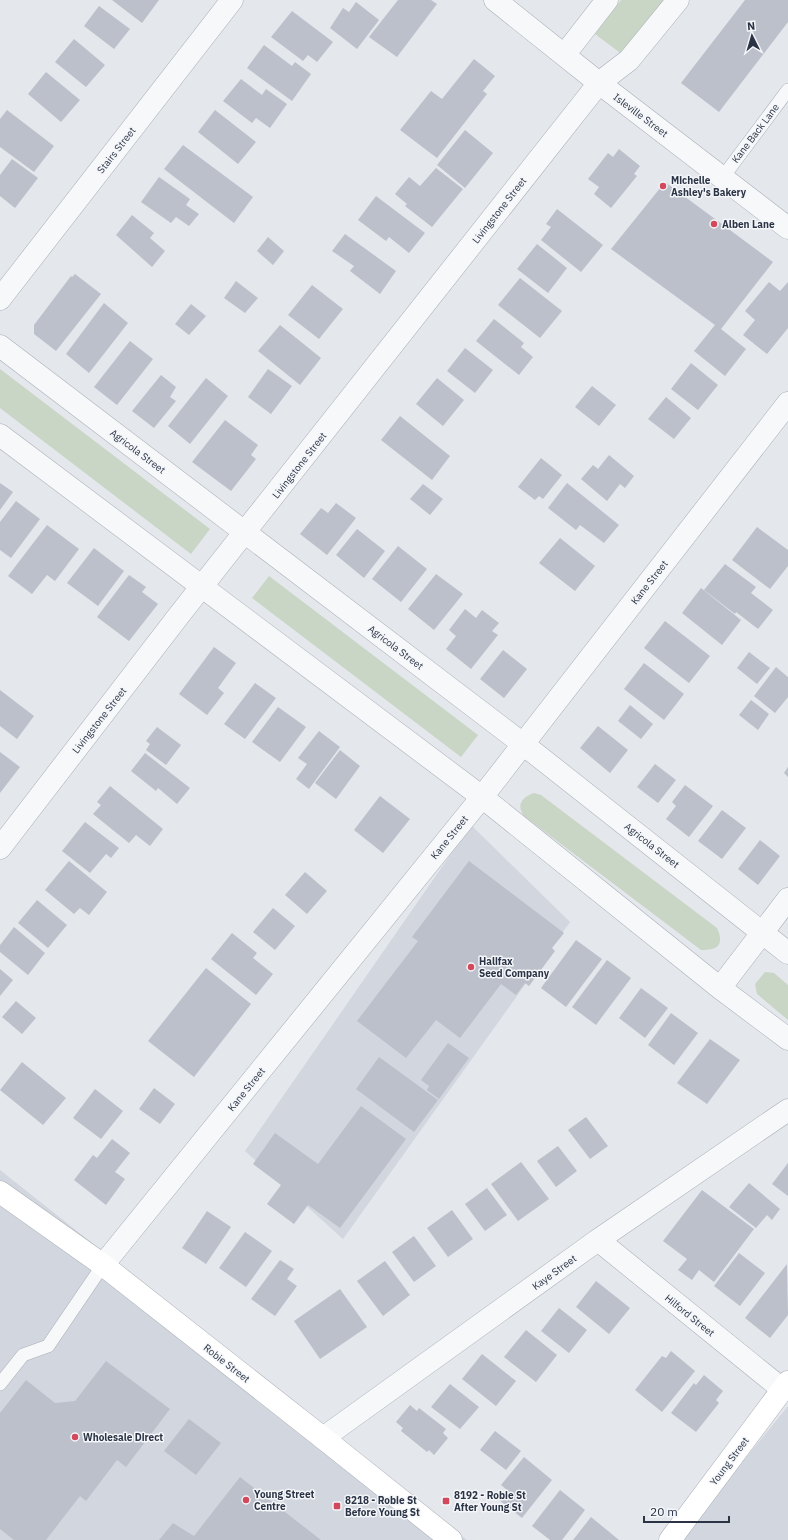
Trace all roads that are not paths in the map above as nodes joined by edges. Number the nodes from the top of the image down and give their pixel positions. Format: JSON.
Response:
{"nodes":[{"id":1,"x":232,"y":0,"type":"edge"},
{"id":2,"x":495,"y":0,"type":"edge"},
{"id":3,"x":607,"y":0,"type":"edge"},
{"id":4,"x":678,"y":0,"type":"edge"},
{"id":5,"x":565,"y":54,"type":"junction"},
{"id":6,"x":599,"y":83,"type":"junction"},
{"id":7,"x":788,"y":90,"type":"edge"},
{"id":8,"x":723,"y":177,"type":"junction"},
{"id":9,"x":788,"y":228,"type":"edge"},
{"id":10,"x":0,"y":299,"type":"edge"},
{"id":11,"x":0,"y":346,"type":"edge"},
{"id":12,"x":788,"y":403,"type":"edge"},
{"id":13,"x":0,"y":435,"type":"edge"},
{"id":14,"x":244,"y":532,"type":"junction"},
{"id":15,"x":202,"y":587,"type":"junction"},
{"id":16,"x":523,"y":744,"type":"junction"},
{"id":17,"x":482,"y":797,"type":"junction"},
{"id":18,"x":0,"y":848,"type":"edge"},
{"id":19,"x":788,"y":899,"type":"edge"},
{"id":20,"x":763,"y":932,"type":"junction"},
{"id":21,"x":788,"y":952,"type":"edge"},
{"id":22,"x":720,"y":988,"type":"junction"},
{"id":23,"x":788,"y":1039,"type":"edge"},
{"id":24,"x":788,"y":1110,"type":"edge"},
{"id":25,"x":0,"y":1192,"type":"edge"},
{"id":26,"x":598,"y":1240,"type":"junction"},
{"id":27,"x":103,"y":1265,"type":"junction"},
{"id":28,"x":0,"y":1384,"type":"edge"},
{"id":29,"x":785,"y":1385,"type":"edge"},
{"id":30,"x":323,"y":1438,"type":"junction"},
{"id":31,"x":451,"y":1540,"type":"edge"},
{"id":32,"x":670,"y":1540,"type":"edge"}],
"edges":[{"from":1,"to":10,"type":"street","name":"Stairs Street"},
{"from":2,"to":5,"type":"street","name":"Isleville Street"},
{"from":3,"to":5,"type":"street"},
{"from":4,"to":6,"type":"street","name":"Livingstone Street"},
{"from":5,"to":6,"type":"street","name":"Isleville Street"},
{"from":6,"to":8,"type":"street","name":"Isleville Street"},
{"from":6,"to":14,"type":"street","name":"Livingstone Street"},
{"from":7,"to":8,"type":"lane","name":"Kane Back Lane"},
{"from":8,"to":9,"type":"street","name":"Isleville Street"},
{"from":11,"to":14,"type":"street","name":"Agricola Street"},
{"from":12,"to":16,"type":"street","name":"Kane Street"},
{"from":13,"to":15,"type":"street"},
{"from":14,"to":15,"type":"street","name":"Livingstone Street"},
{"from":14,"to":16,"type":"street","name":"Agricola Street"},
{"from":15,"to":17,"type":"street"},
{"from":15,"to":18,"type":"street","name":"Livingstone Street"},
{"from":16,"to":17,"type":"street","name":"Kane Street"},
{"from":16,"to":20,"type":"street","name":"Agricola Street"},
{"from":17,"to":22,"type":"street"},
{"from":17,"to":27,"type":"street","name":"Kane Street"},
{"from":19,"to":20,"type":"street"},
{"from":20,"to":21,"type":"street","name":"Agricola Street"},
{"from":20,"to":22,"type":"street"},
{"from":22,"to":23,"type":"street"},
{"from":24,"to":26,"type":"street","name":"Kaye Street"},
{"from":25,"to":27,"type":"main road","name":"Robie Street"},
{"from":26,"to":29,"type":"street","name":"Hilford Street"},
{"from":26,"to":30,"type":"street","name":"Kaye Street"},
{"from":27,"to":28,"type":"lane"},
{"from":27,"to":30,"type":"main road","name":"Robie Street"},
{"from":29,"to":32,"type":"main road","name":"Young Street"},
{"from":30,"to":31,"type":"main road","name":"Robie Street"}]}
